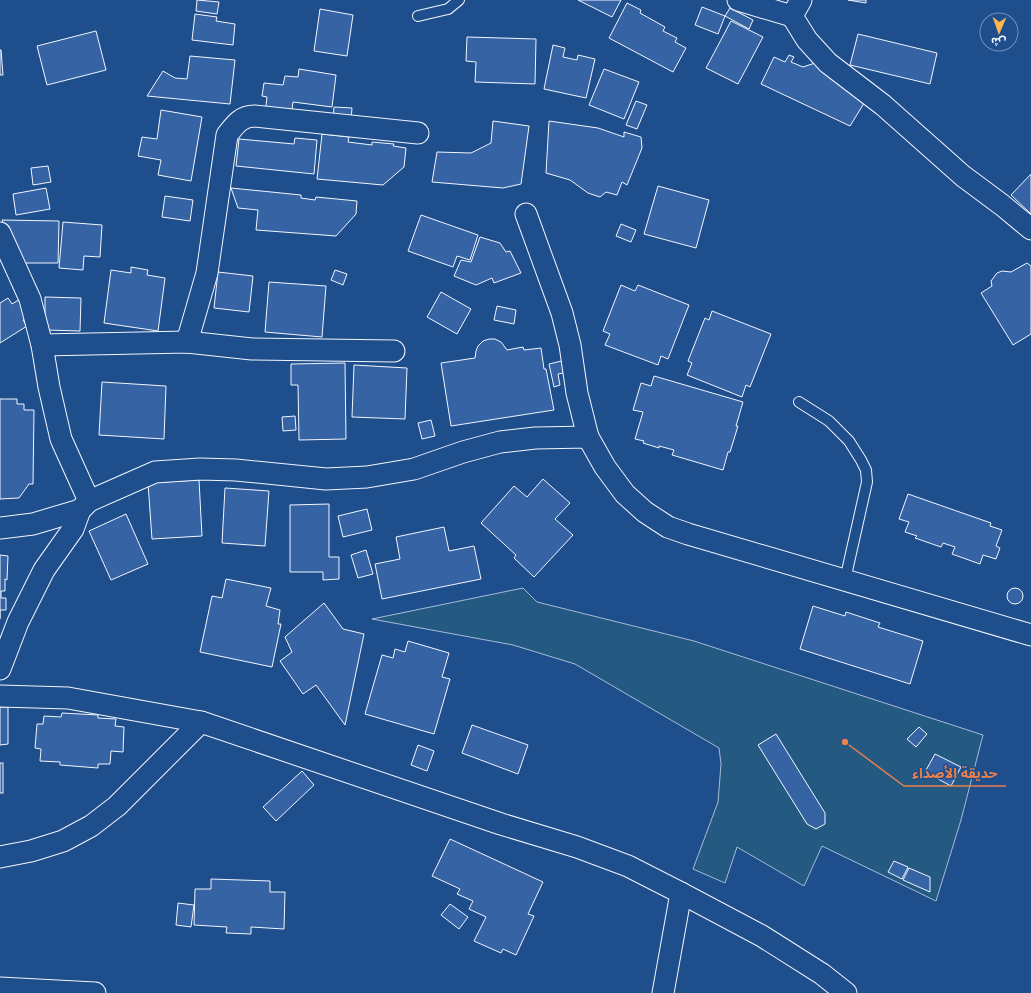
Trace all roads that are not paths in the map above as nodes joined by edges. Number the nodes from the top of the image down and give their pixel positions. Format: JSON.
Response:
{"nodes":[{"id":1,"x":459,"y":0,"type":"edge"},
{"id":2,"x":738,"y":0,"type":"edge"},
{"id":3,"x":796,"y":8,"type":"edge"},
{"id":4,"x":418,"y":16,"type":"dead end"},
{"id":5,"x":418,"y":133,"type":"dead end"},
{"id":6,"x":526,"y":214,"type":"dead end"},
{"id":7,"x":1031,"y":229,"type":"edge"},
{"id":8,"x":0,"y":233,"type":"edge"},
{"id":9,"x":187,"y":342,"type":"junction"},
{"id":10,"x":42,"y":346,"type":"junction"},
{"id":11,"x":394,"y":351,"type":"dead end"},
{"id":12,"x":799,"y":402,"type":"dead end"},
{"id":13,"x":588,"y":437,"type":"junction"},
{"id":14,"x":85,"y":506,"type":"junction"},
{"id":15,"x":0,"y":528,"type":"edge"},
{"id":16,"x":844,"y":580,"type":"junction"},
{"id":17,"x":1031,"y":635,"type":"edge"},
{"id":18,"x":0,"y":669,"type":"edge"},
{"id":19,"x":0,"y":696,"type":"edge"},
{"id":20,"x":201,"y":722,"type":"junction"},
{"id":21,"x":0,"y":857,"type":"edge"},
{"id":22,"x":681,"y":893,"type":"junction"},
{"id":23,"x":0,"y":988,"type":"edge"},
{"id":24,"x":95,"y":993,"type":"edge"},
{"id":25,"x":663,"y":993,"type":"edge"},
{"id":26,"x":846,"y":993,"type":"edge"}],
"edges":[{"from":1,"to":4,"type":"lane"},
{"from":2,"to":3,"type":"street"},
{"from":3,"to":7,"type":"street"},
{"from":5,"to":9,"type":"street"},
{"from":6,"to":13,"type":"street"},
{"from":8,"to":10,"type":"street"},
{"from":9,"to":10,"type":"street"},
{"from":9,"to":11,"type":"street"},
{"from":10,"to":14,"type":"street"},
{"from":12,"to":16,"type":"lane"},
{"from":13,"to":14,"type":"street"},
{"from":13,"to":16,"type":"street"},
{"from":14,"to":15,"type":"street"},
{"from":14,"to":18,"type":"street"},
{"from":16,"to":17,"type":"street"},
{"from":19,"to":20,"type":"street"},
{"from":20,"to":21,"type":"street"},
{"from":20,"to":22,"type":"street"},
{"from":22,"to":25,"type":"street"},
{"from":22,"to":26,"type":"street"},
{"from":23,"to":24,"type":"street"}]}
